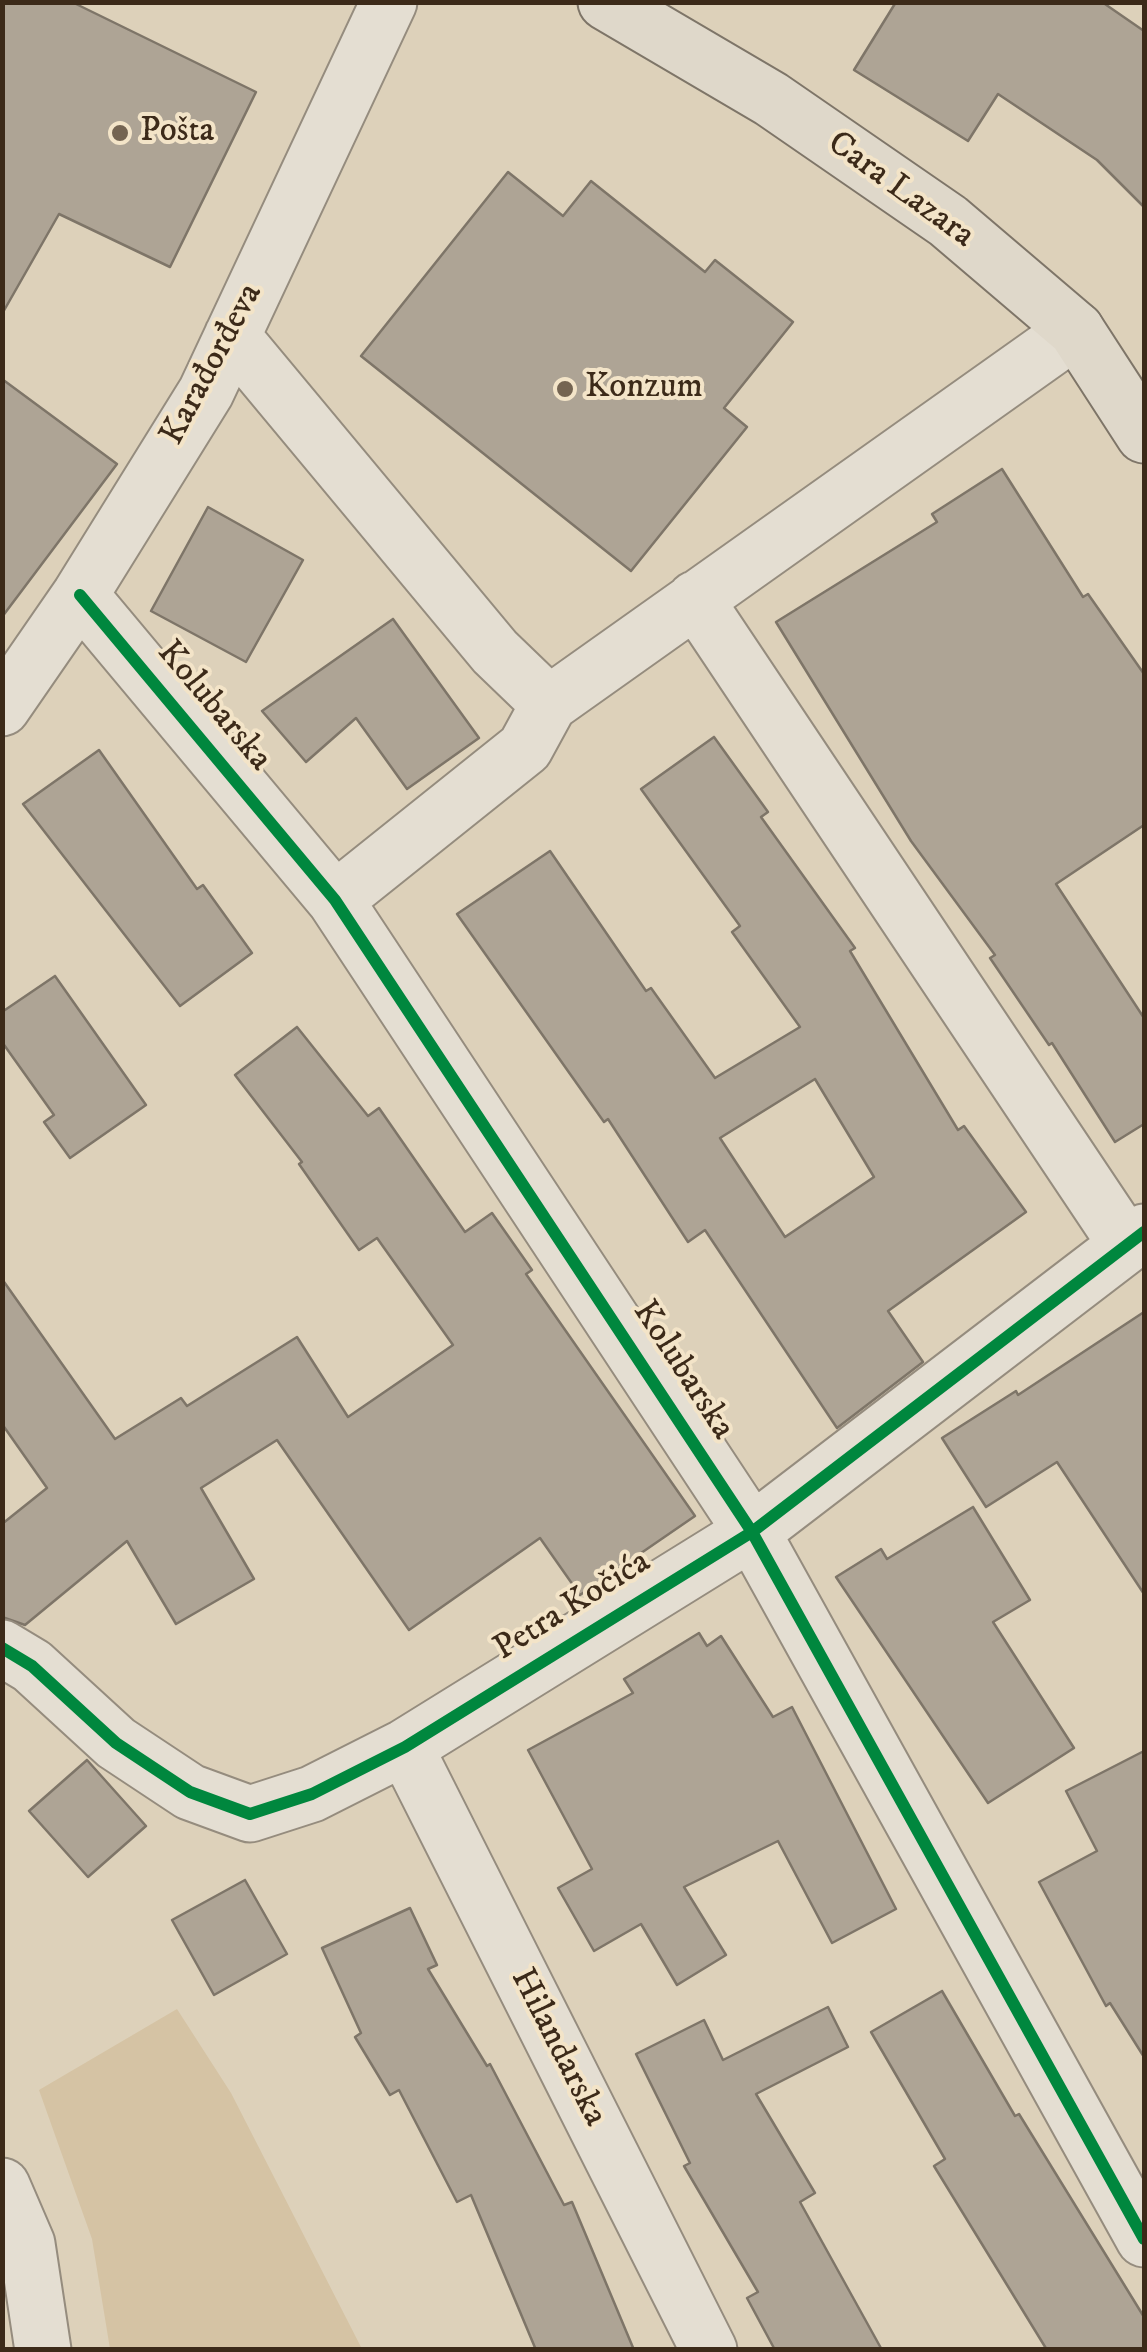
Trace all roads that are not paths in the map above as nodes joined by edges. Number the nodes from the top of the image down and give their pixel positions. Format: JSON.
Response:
{"nodes":[{"id":1,"x":389,"y":2,"type":"edge"},
{"id":2,"x":606,"y":2,"type":"edge"},
{"id":3,"x":1076,"y":330,"type":"junction"},
{"id":4,"x":232,"y":336,"type":"junction"},
{"id":5,"x":1144,"y":436,"type":"edge"},
{"id":6,"x":80,"y":595,"type":"junction"},
{"id":7,"x":695,"y":598,"type":"junction"},
{"id":8,"x":549,"y":704,"type":"junction"},
{"id":9,"x":2,"y":708,"type":"edge"},
{"id":10,"x":334,"y":900,"type":"junction"},
{"id":11,"x":1135,"y":1238,"type":"edge"},
{"id":12,"x":752,"y":1532,"type":"junction"},
{"id":13,"x":2,"y":1648,"type":"edge"},
{"id":14,"x":405,"y":1746,"type":"junction"},
{"id":15,"x":2,"y":2186,"type":"edge"},
{"id":16,"x":1144,"y":2239,"type":"edge"},
{"id":17,"x":44,"y":2350,"type":"edge"},
{"id":18,"x":709,"y":2350,"type":"edge"}],
"edges":[{"from":1,"to":4,"type":"street","name":"Karađorđeva"},
{"from":2,"to":3,"type":"main road","name":"Cara Lazara"},
{"from":3,"to":5,"type":"main road","name":"Cara Lazara"},
{"from":3,"to":7,"type":"street"},
{"from":4,"to":6,"type":"street","name":"Karađorđeva"},
{"from":4,"to":8,"type":"street"},
{"from":6,"to":9,"type":"street","name":"Karađorđeva"},
{"from":6,"to":10,"type":"street","name":"Kolubarska"},
{"from":7,"to":8,"type":"street"},
{"from":7,"to":11,"type":"street"},
{"from":8,"to":10,"type":"street"},
{"from":10,"to":12,"type":"street","name":"Kolubarska"},
{"from":11,"to":12,"type":"street","name":"Petra Kočića"},
{"from":12,"to":14,"type":"street","name":"Petra Kočića"},
{"from":12,"to":16,"type":"street","name":"Kolubarska"},
{"from":13,"to":14,"type":"street","name":"Petra Kočića"},
{"from":14,"to":18,"type":"street","name":"Hilandarska"},
{"from":15,"to":17,"type":"street"}]}
